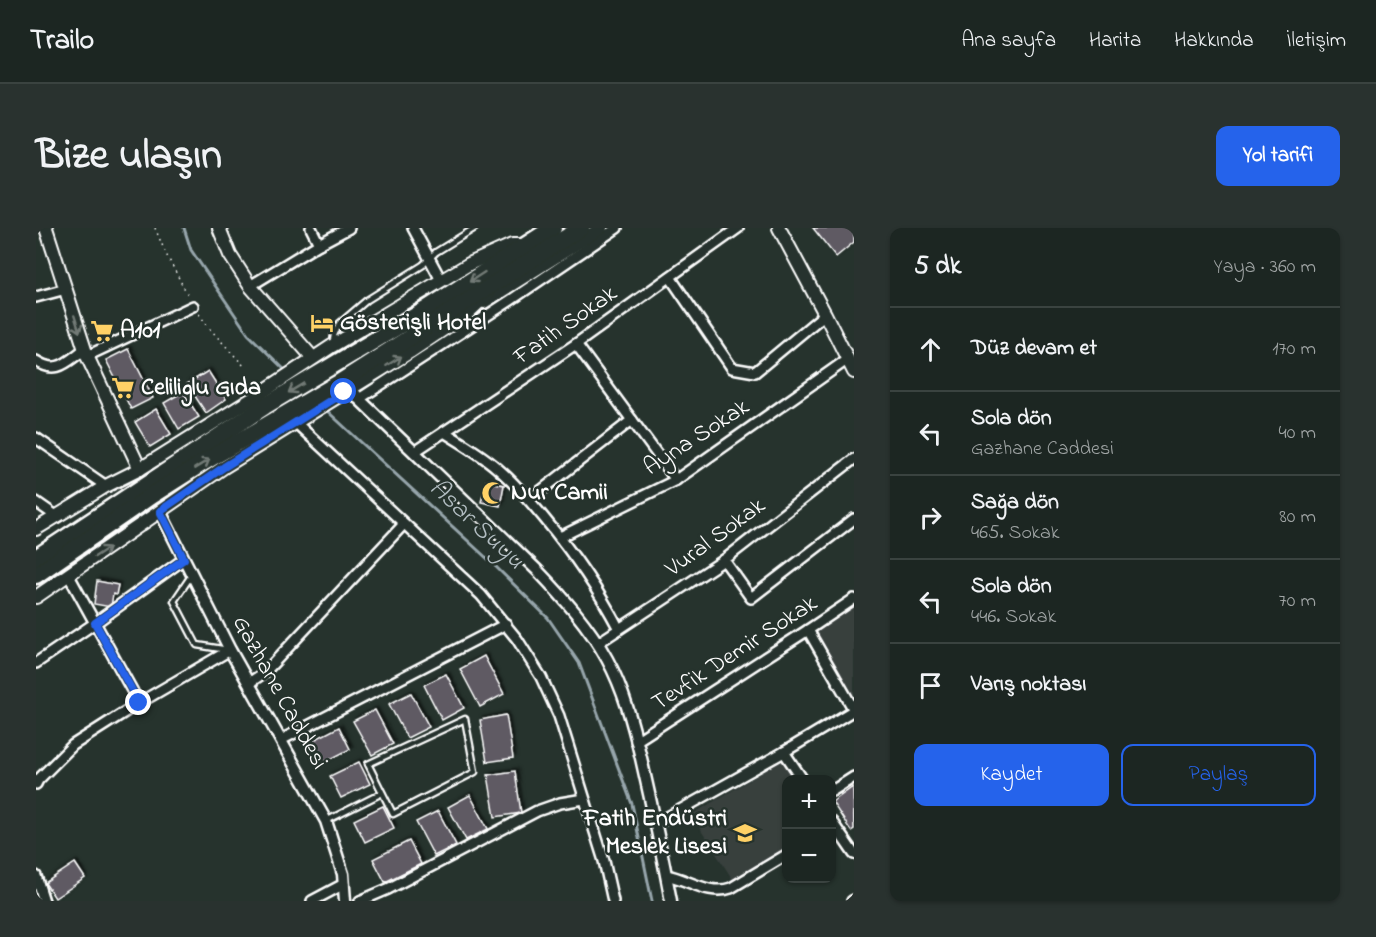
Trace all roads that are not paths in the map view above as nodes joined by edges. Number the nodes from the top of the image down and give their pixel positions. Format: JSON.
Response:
{"nodes":[{"id":1,"x":46,"y":228,"type":"edge"},
{"id":2,"x":219,"y":228,"type":"edge"},
{"id":3,"x":311,"y":228,"type":"edge"},
{"id":4,"x":349,"y":228,"type":"edge"},
{"id":5,"x":413,"y":228,"type":"edge"},
{"id":6,"x":475,"y":228,"type":"edge"},
{"id":7,"x":581,"y":228,"type":"edge"},
{"id":8,"x":601,"y":228,"type":"edge"},
{"id":9,"x":617,"y":228,"type":"edge"},
{"id":10,"x":738,"y":228,"type":"edge"},
{"id":11,"x":779,"y":228,"type":"edge"},
{"id":12,"x":544,"y":230,"type":"edge"},
{"id":13,"x":319,"y":244,"type":"junction"},
{"id":14,"x":526,"y":245,"type":"junction"},
{"id":15,"x":428,"y":258,"type":"junction"},
{"id":16,"x":670,"y":277,"type":"junction"},
{"id":17,"x":503,"y":279,"type":"junction"},
{"id":18,"x":441,"y":280,"type":"junction"},
{"id":19,"x":250,"y":286,"type":"junction"},
{"id":20,"x":66,"y":289,"type":"junction"},
{"id":21,"x":36,"y":297,"type":"edge"},
{"id":22,"x":193,"y":306,"type":"dead end"},
{"id":23,"x":825,"y":314,"type":"junction"},
{"id":24,"x":467,"y":318,"type":"junction"},
{"id":25,"x":576,"y":344,"type":"junction"},
{"id":26,"x":332,"y":346,"type":"junction"},
{"id":27,"x":86,"y":353,"type":"junction"},
{"id":28,"x":849,"y":353,"type":"edge"},
{"id":29,"x":36,"y":361,"type":"edge"},
{"id":30,"x":308,"y":362,"type":"junction"},
{"id":31,"x":854,"y":372,"type":"edge"},
{"id":32,"x":345,"y":388,"type":"junction"},
{"id":33,"x":359,"y":399,"type":"junction"},
{"id":34,"x":260,"y":402,"type":"junction"},
{"id":35,"x":298,"y":420,"type":"junction"},
{"id":36,"x":632,"y":420,"type":"junction"},
{"id":37,"x":444,"y":432,"type":"junction"},
{"id":38,"x":36,"y":438,"type":"edge"},
{"id":39,"x":414,"y":452,"type":"junction"},
{"id":40,"x":854,"y":459,"type":"edge"},
{"id":41,"x":140,"y":470,"type":"junction"},
{"id":42,"x":676,"y":480,"type":"junction"},
{"id":43,"x":106,"y":486,"type":"junction"},
{"id":44,"x":529,"y":500,"type":"junction"},
{"id":45,"x":36,"y":502,"type":"edge"},
{"id":46,"x":160,"y":511,"type":"junction"},
{"id":47,"x":56,"y":516,"type":"junction"},
{"id":48,"x":854,"y":519,"type":"edge"},
{"id":49,"x":404,"y":524,"type":"junction"},
{"id":50,"x":36,"y":529,"type":"edge"},
{"id":51,"x":560,"y":537,"type":"junction"},
{"id":52,"x":36,"y":558,"type":"edge"},
{"id":53,"x":184,"y":559,"type":"junction"},
{"id":54,"x":724,"y":560,"type":"junction"},
{"id":55,"x":68,"y":574,"type":"junction"},
{"id":56,"x":192,"y":574,"type":"junction"},
{"id":57,"x":36,"y":575,"type":"edge"},
{"id":58,"x":36,"y":597,"type":"edge"},
{"id":59,"x":854,"y":599,"type":"edge"},
{"id":60,"x":95,"y":623,"type":"junction"},
{"id":61,"x":506,"y":624,"type":"junction"},
{"id":62,"x":620,"y":629,"type":"junction"},
{"id":63,"x":808,"y":630,"type":"junction"},
{"id":64,"x":598,"y":644,"type":"junction"},
{"id":65,"x":230,"y":650,"type":"junction"},
{"id":66,"x":36,"y":663,"type":"edge"},
{"id":67,"x":249,"y":683,"type":"junction"},
{"id":68,"x":139,"y":703,"type":"junction"},
{"id":69,"x":854,"y":710,"type":"edge"},
{"id":70,"x":280,"y":740,"type":"junction"},
{"id":71,"x":636,"y":741,"type":"junction"},
{"id":72,"x":784,"y":752,"type":"junction"},
{"id":73,"x":800,"y":775,"type":"edge"},
{"id":74,"x":854,"y":777,"type":"edge"},
{"id":75,"x":36,"y":784,"type":"edge"},
{"id":76,"x":836,"y":788,"type":"edge"},
{"id":77,"x":382,"y":793,"type":"junction"},
{"id":78,"x":584,"y":799,"type":"junction"},
{"id":79,"x":326,"y":821,"type":"junction"},
{"id":80,"x":655,"y":824,"type":"junction"},
{"id":81,"x":835,"y":829,"type":"edge"},
{"id":82,"x":854,"y":855,"type":"edge"},
{"id":83,"x":782,"y":857,"type":"edge"},
{"id":84,"x":666,"y":875,"type":"junction"},
{"id":85,"x":36,"y":876,"type":"edge"},
{"id":86,"x":344,"y":884,"type":"junction"},
{"id":87,"x":44,"y":901,"type":"edge"},
{"id":88,"x":312,"y":901,"type":"edge"},
{"id":89,"x":345,"y":901,"type":"edge"},
{"id":90,"x":360,"y":901,"type":"edge"},
{"id":91,"x":613,"y":901,"type":"edge"},
{"id":92,"x":671,"y":901,"type":"edge"}],
"edges":[{"from":1,"to":20,"type":"main road"},
{"from":2,"to":19,"type":"main road"},
{"from":3,"to":13,"type":"street"},
{"from":4,"to":13,"type":"street"},
{"from":5,"to":15,"type":"street"},
{"from":6,"to":15,"type":"lane"},
{"from":7,"to":17,"type":"highway"},
{"from":8,"to":24,"type":"main road"},
{"from":9,"to":24,"type":"street"},
{"from":10,"to":16,"type":"street","name":"Fatih Sokak"},
{"from":11,"to":23,"type":"main road"},
{"from":12,"to":14,"type":"highway"},
{"from":13,"to":19,"type":"street"},
{"from":14,"to":18,"type":"main road"},
{"from":14,"to":34,"type":"highway","one_way":true},
{"from":15,"to":18,"type":"street"},
{"from":15,"to":26,"type":"lane"},
{"from":16,"to":23,"type":"street"},
{"from":16,"to":25,"type":"street","name":"Fatih Sokak"},
{"from":17,"to":24,"type":"main road"},
{"from":17,"to":32,"type":"highway"},
{"from":18,"to":26,"type":"main road"},
{"from":19,"to":30,"type":"main road"},
{"from":20,"to":21,"type":"street"},
{"from":20,"to":27,"type":"main road","one_way":true},
{"from":22,"to":27,"type":"street"},
{"from":23,"to":28,"type":"main road"},
{"from":32,"to":24,"type":"main road","one_way":true},
{"from":24,"to":33,"type":"street"},
{"from":25,"to":36,"type":"street"},
{"from":25,"to":37,"type":"street","name":"Fatih Sokak"},
{"from":26,"to":30,"type":"main road"},
{"from":27,"to":29,"type":"street"},
{"from":27,"to":41,"type":"main road"},
{"from":28,"to":31,"type":"main road"},
{"from":28,"to":42,"type":"street","name":"Ayna Sokak"},
{"from":30,"to":34,"type":"main road"},
{"from":32,"to":33,"type":"street"},
{"from":32,"to":35,"type":"main road"},
{"from":57,"to":32,"type":"highway","one_way":true},
{"from":33,"to":39,"type":"street"},
{"from":34,"to":41,"type":"main road"},
{"from":34,"to":52,"type":"highway"},
{"from":35,"to":46,"type":"main road"},
{"from":35,"to":49,"type":"street"},
{"from":36,"to":42,"type":"street"},
{"from":36,"to":44,"type":"street"},
{"from":37,"to":39,"type":"street","name":"Fatih Sokak"},
{"from":37,"to":44,"type":"street"},
{"from":38,"to":43,"type":"street"},
{"from":39,"to":64,"type":"street"},
{"from":40,"to":54,"type":"street","name":"Vural Sokak"},
{"from":41,"to":43,"type":"main road"},
{"from":42,"to":51,"type":"street","name":"Ayna Sokak"},
{"from":43,"to":47,"type":"main road"},
{"from":44,"to":51,"type":"street"},
{"from":45,"to":47,"type":"street"},
{"from":46,"to":53,"type":"street","name":"Gazhane Caddesi"},
{"from":55,"to":46,"type":"main road","one_way":true},
{"from":47,"to":50,"type":"main road"},
{"from":48,"to":54,"type":"street"},
{"from":49,"to":61,"type":"street"},
{"from":49,"to":67,"type":"street"},
{"from":51,"to":62,"type":"street"},
{"from":53,"to":56,"type":"street","name":"Gazhane Caddesi"},
{"from":53,"to":60,"type":"street"},
{"from":54,"to":62,"type":"street","name":"Vural Sokak"},
{"from":55,"to":58,"type":"main road"},
{"from":55,"to":60,"type":"street"},
{"from":56,"to":65,"type":"street","name":"Gazhane Caddesi"},
{"from":56,"to":65,"type":"lane"},
{"from":59,"to":63,"type":"street","name":"Tevfik Demir Sokak"},
{"from":60,"to":66,"type":"street"},
{"from":60,"to":68,"type":"street"},
{"from":61,"to":70,"type":"street"},
{"from":61,"to":78,"type":"street"},
{"from":62,"to":64,"type":"street","name":"Vural Sokak"},
{"from":63,"to":69,"type":"street"},
{"from":63,"to":71,"type":"street","name":"Tevfik Demir Sokak"},
{"from":64,"to":71,"type":"street"},
{"from":65,"to":67,"type":"street","name":"Gazhane Caddesi"},
{"from":65,"to":68,"type":"street"},
{"from":67,"to":70,"type":"street","name":"Gazhane Caddesi"},
{"from":68,"to":75,"type":"street"},
{"from":69,"to":72,"type":"street"},
{"from":70,"to":79,"type":"street","name":"Gazhane Caddesi"},
{"from":71,"to":80,"type":"street"},
{"from":72,"to":73,"type":"street"},
{"from":72,"to":80,"type":"street"},
{"from":74,"to":76,"type":"street"},
{"from":77,"to":77,"type":"lane"},
{"from":77,"to":79,"type":"lane"},
{"from":78,"to":90,"type":"street"},
{"from":78,"to":91,"type":"street"},
{"from":79,"to":86,"type":"street","name":"Gazhane Caddesi"},
{"from":80,"to":84,"type":"street"},
{"from":81,"to":82,"type":"street"},
{"from":83,"to":84,"type":"street"},
{"from":84,"to":92,"type":"street"},
{"from":85,"to":87,"type":"street"},
{"from":86,"to":88,"type":"street"},
{"from":86,"to":89,"type":"street","name":"Gazhane Caddesi"}]}
